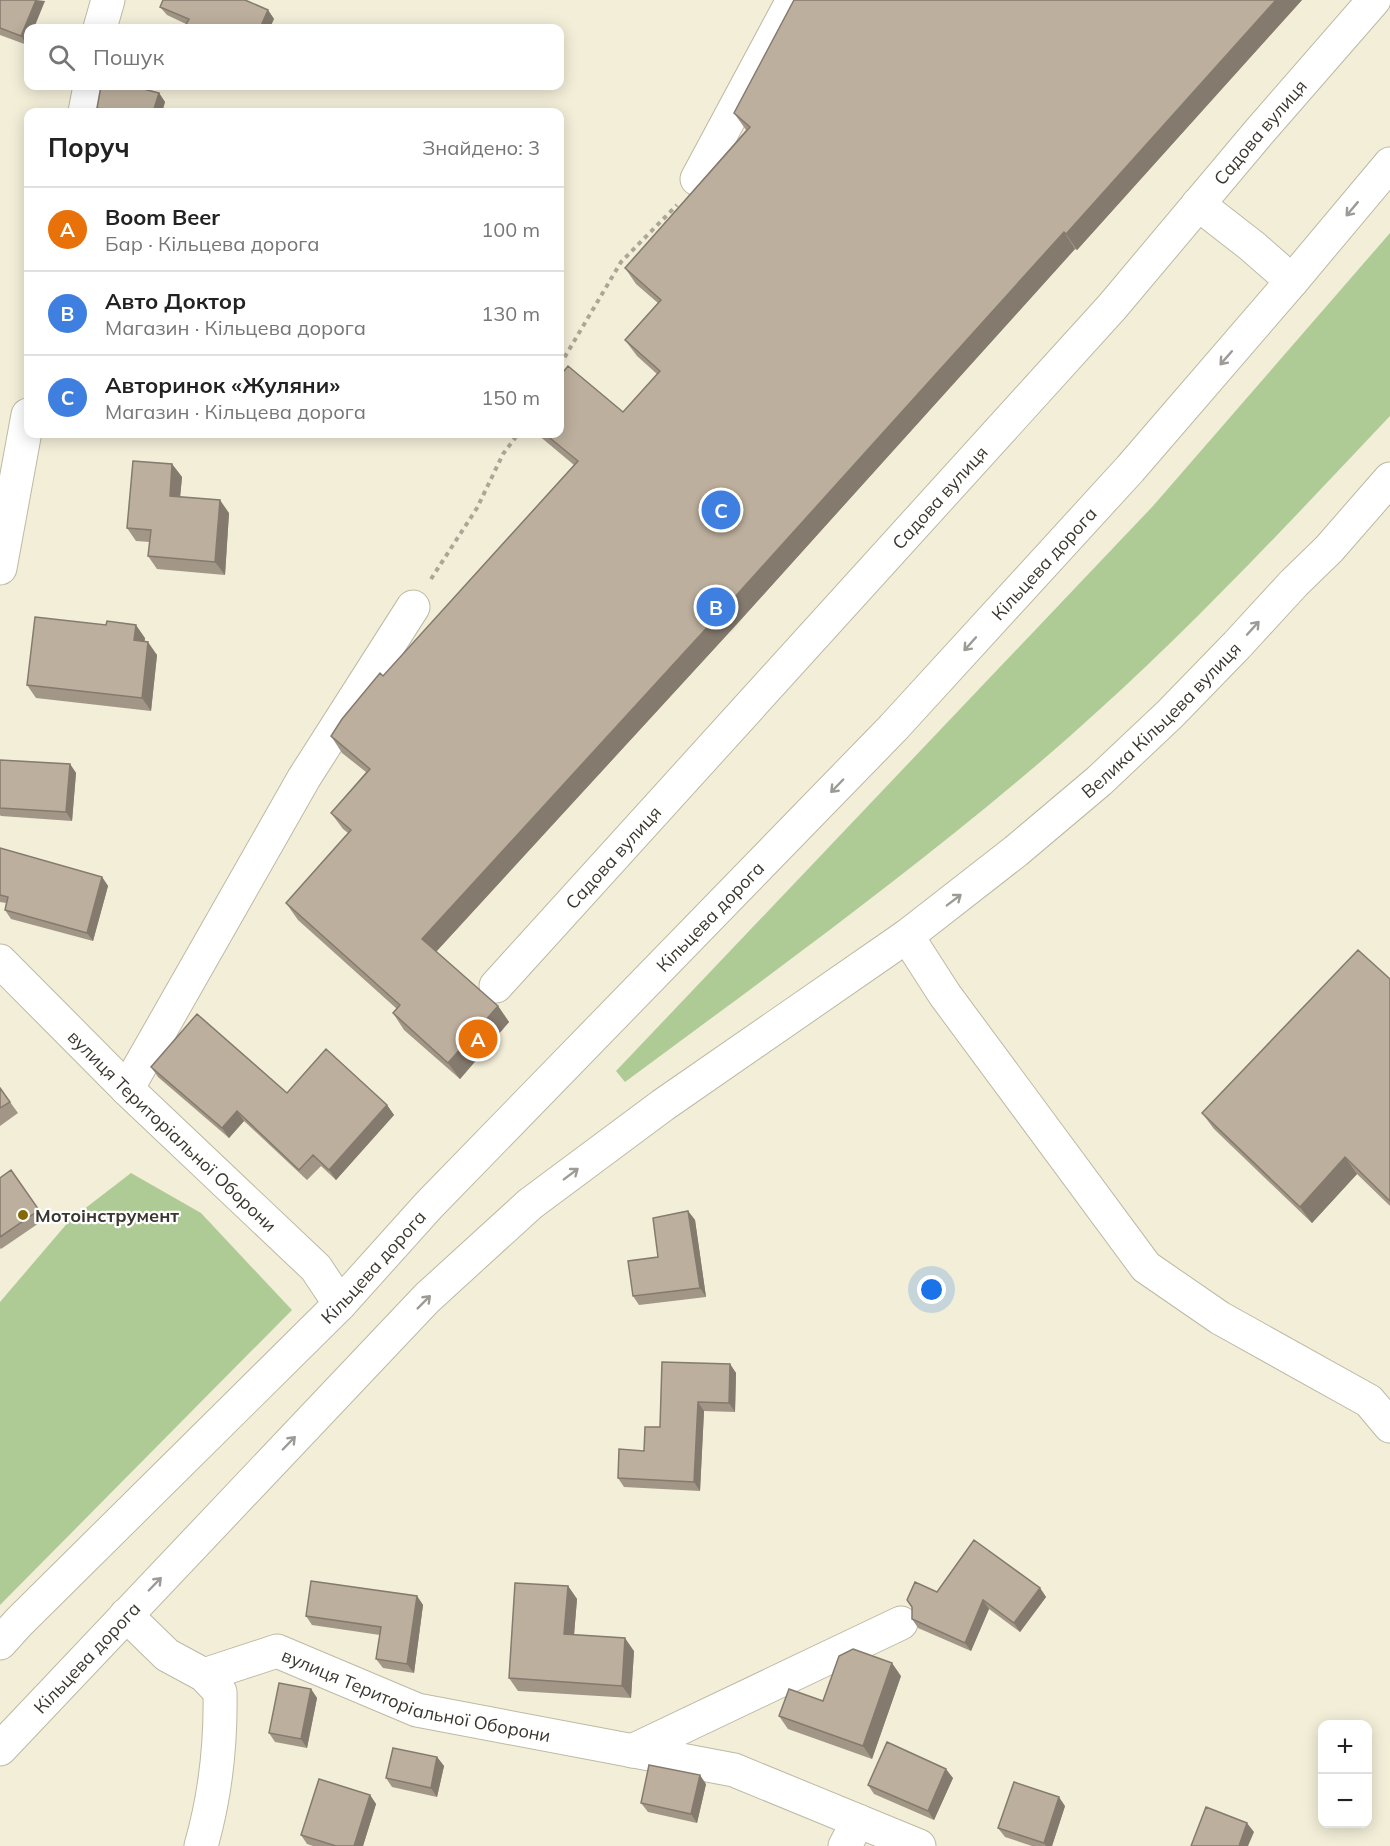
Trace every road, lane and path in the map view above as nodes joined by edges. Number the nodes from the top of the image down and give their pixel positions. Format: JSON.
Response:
{"nodes":[{"id":1,"x":108,"y":0,"type":"edge"},
{"id":2,"x":792,"y":0,"type":"edge"},
{"id":3,"x":1374,"y":0,"type":"edge"},
{"id":4,"x":101,"y":24,"type":"edge"},
{"id":5,"x":89,"y":90,"type":"edge"},
{"id":6,"x":86,"y":108,"type":"edge"},
{"id":7,"x":1390,"y":164,"type":"edge"},
{"id":8,"x":697,"y":179,"type":"joint"},
{"id":9,"x":1198,"y":204,"type":"junction"},
{"id":10,"x":1292,"y":281,"type":"junction"},
{"id":11,"x":564,"y":358,"type":"edge"},
{"id":12,"x":24,"y":437,"type":"edge"},
{"id":13,"x":515,"y":438,"type":"edge"},
{"id":14,"x":1390,"y":479,"type":"edge"},
{"id":15,"x":0,"y":568,"type":"edge"},
{"id":16,"x":412,"y":607,"type":"joint"},
{"id":17,"x":907,"y":936,"type":"junction"},
{"id":18,"x":0,"y":961,"type":"edge"},
{"id":19,"x":496,"y":986,"type":"dead end"},
{"id":20,"x":127,"y":1089,"type":"junction"},
{"id":21,"x":340,"y":1304,"type":"junction"},
{"id":22,"x":1390,"y":1426,"type":"edge"},
{"id":23,"x":126,"y":1615,"type":"junction"},
{"id":24,"x":901,"y":1623,"type":"dead end"},
{"id":25,"x":0,"y":1643,"type":"edge"},
{"id":26,"x":204,"y":1675,"type":"junction"},
{"id":27,"x":0,"y":1749,"type":"edge"},
{"id":28,"x":632,"y":1750,"type":"junction"},
{"id":29,"x":852,"y":1833,"type":"edge"},
{"id":30,"x":201,"y":1846,"type":"edge"},
{"id":31,"x":919,"y":1846,"type":"edge"}],
"edges":[{"from":1,"to":4,"type":"main road"},
{"from":2,"to":8,"type":"main road"},
{"from":3,"to":9,"type":"main road","name":"Садова вулиця"},
{"from":5,"to":6,"type":"main road"},
{"from":7,"to":10,"type":"main road","name":"Кільцева дорога","one_way":true},
{"from":8,"to":11,"type":"path"},
{"from":9,"to":10,"type":"main road"},
{"from":9,"to":19,"type":"main road","name":"Садова вулиця"},
{"from":10,"to":21,"type":"main road","name":"Кільцева дорога","one_way":true},
{"from":12,"to":15,"type":"main road"},
{"from":13,"to":16,"type":"path"},
{"from":17,"to":14,"type":"main road","name":"Велика Кільцева вулиця","one_way":true},
{"from":16,"to":20,"type":"main road"},
{"from":17,"to":22,"type":"main road"},
{"from":23,"to":17,"type":"main road","name":"Кільцева дорога","one_way":true},
{"from":18,"to":20,"type":"main road","name":"вулиця Територіальної Оборони"},
{"from":20,"to":21,"type":"main road","name":"вулиця Територіальної Оборони"},
{"from":21,"to":25,"type":"main road","name":"Кільцева дорога"},
{"from":23,"to":26,"type":"main road"},
{"from":23,"to":27,"type":"main road","name":"Кільцева дорога"},
{"from":24,"to":28,"type":"main road"},
{"from":26,"to":28,"type":"main road","name":"вулиця Територіальної Оборони"},
{"from":26,"to":30,"type":"main road"},
{"from":28,"to":29,"type":"main road","name":"вулиця Територіальної Оборони"},
{"from":29,"to":31,"type":"main road","name":"вулиця Територіальної Оборони"}]}
